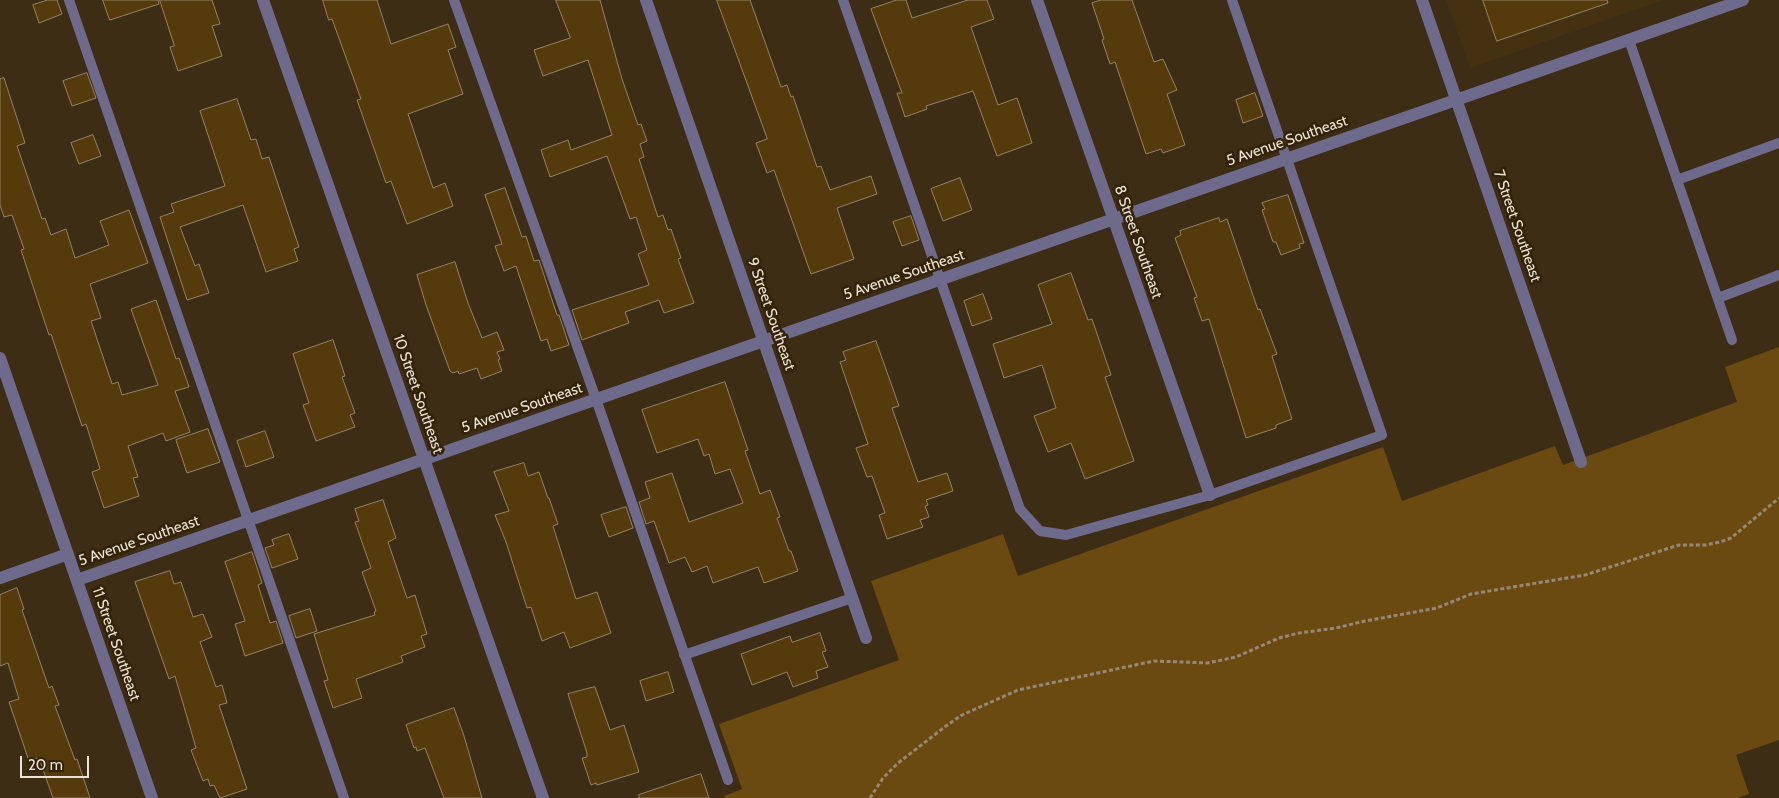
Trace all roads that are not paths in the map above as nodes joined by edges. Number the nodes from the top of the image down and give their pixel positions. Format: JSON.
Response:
{"nodes":[{"id":1,"x":69,"y":0,"type":"edge"},
{"id":2,"x":263,"y":0,"type":"edge"},
{"id":3,"x":454,"y":0,"type":"edge"},
{"id":4,"x":646,"y":0,"type":"edge"},
{"id":5,"x":843,"y":0,"type":"edge"},
{"id":6,"x":1037,"y":0,"type":"edge"},
{"id":7,"x":1232,"y":0,"type":"edge"},
{"id":8,"x":1422,"y":0,"type":"edge"},
{"id":9,"x":1743,"y":0,"type":"edge"},
{"id":10,"x":1629,"y":40,"type":"junction"},
{"id":11,"x":1456,"y":100,"type":"junction"},
{"id":12,"x":1779,"y":143,"type":"edge"},
{"id":13,"x":1287,"y":158,"type":"junction"},
{"id":14,"x":1677,"y":180,"type":"junction"},
{"id":15,"x":1113,"y":219,"type":"junction"},
{"id":16,"x":1779,"y":275,"type":"edge"},
{"id":17,"x":940,"y":279,"type":"junction"},
{"id":18,"x":1718,"y":298,"type":"junction"},
{"id":19,"x":1732,"y":340,"type":"dead end"},
{"id":20,"x":764,"y":341,"type":"junction"},
{"id":21,"x":0,"y":358,"type":"edge"},
{"id":22,"x":596,"y":399,"type":"junction"},
{"id":23,"x":423,"y":459,"type":"junction"},
{"id":24,"x":1581,"y":462,"type":"dead end"},
{"id":25,"x":1210,"y":495,"type":"junction"},
{"id":26,"x":248,"y":520,"type":"junction"},
{"id":27,"x":68,"y":554,"type":"junction"},
{"id":28,"x":0,"y":578,"type":"edge"},
{"id":29,"x":76,"y":580,"type":"junction"},
{"id":30,"x":852,"y":598,"type":"junction"},
{"id":31,"x":866,"y":638,"type":"dead end"},
{"id":32,"x":684,"y":655,"type":"junction"},
{"id":33,"x":728,"y":780,"type":"dead end"},
{"id":34,"x":152,"y":798,"type":"edge"},
{"id":35,"x":344,"y":798,"type":"edge"},
{"id":36,"x":543,"y":798,"type":"edge"}],
"edges":[{"from":1,"to":26,"type":"lane"},
{"from":2,"to":23,"type":"street","name":"10 Street Southeast"},
{"from":3,"to":22,"type":"lane"},
{"from":4,"to":20,"type":"street","name":"9 Street Southeast"},
{"from":5,"to":17,"type":"lane"},
{"from":6,"to":15,"type":"street","name":"8 Street Southeast"},
{"from":7,"to":13,"type":"lane"},
{"from":8,"to":11,"type":"street","name":"7 Street Southeast"},
{"from":9,"to":10,"type":"street","name":"5 Avenue Southeast"},
{"from":10,"to":11,"type":"street","name":"5 Avenue Southeast"},
{"from":10,"to":14,"type":"lane"},
{"from":11,"to":13,"type":"street","name":"5 Avenue Southeast"},
{"from":11,"to":24,"type":"street","name":"7 Street Southeast"},
{"from":12,"to":14,"type":"lane"},
{"from":13,"to":15,"type":"street","name":"5 Avenue Southeast"},
{"from":13,"to":25,"type":"lane"},
{"from":14,"to":18,"type":"lane"},
{"from":15,"to":17,"type":"street","name":"5 Avenue Southeast"},
{"from":15,"to":25,"type":"street","name":"8 Street Southeast"},
{"from":16,"to":18,"type":"lane"},
{"from":17,"to":20,"type":"street","name":"5 Avenue Southeast"},
{"from":17,"to":25,"type":"lane"},
{"from":18,"to":19,"type":"lane"},
{"from":20,"to":22,"type":"street","name":"5 Avenue Southeast"},
{"from":20,"to":30,"type":"street","name":"9 Street Southeast"},
{"from":21,"to":27,"type":"street","name":"11 Street Southeast"},
{"from":22,"to":23,"type":"street","name":"5 Avenue Southeast"},
{"from":22,"to":32,"type":"lane"},
{"from":23,"to":26,"type":"street","name":"5 Avenue Southeast"},
{"from":23,"to":36,"type":"street","name":"10 Street Southeast"},
{"from":26,"to":29,"type":"street","name":"5 Avenue Southeast"},
{"from":26,"to":35,"type":"lane"},
{"from":27,"to":28,"type":"street","name":"5 Avenue Southeast"},
{"from":27,"to":29,"type":"street","name":"11 Street Southeast"},
{"from":29,"to":34,"type":"street","name":"11 Street Southeast"},
{"from":30,"to":31,"type":"street","name":"9 Street Southeast"},
{"from":30,"to":32,"type":"lane"},
{"from":32,"to":33,"type":"lane"}]}
